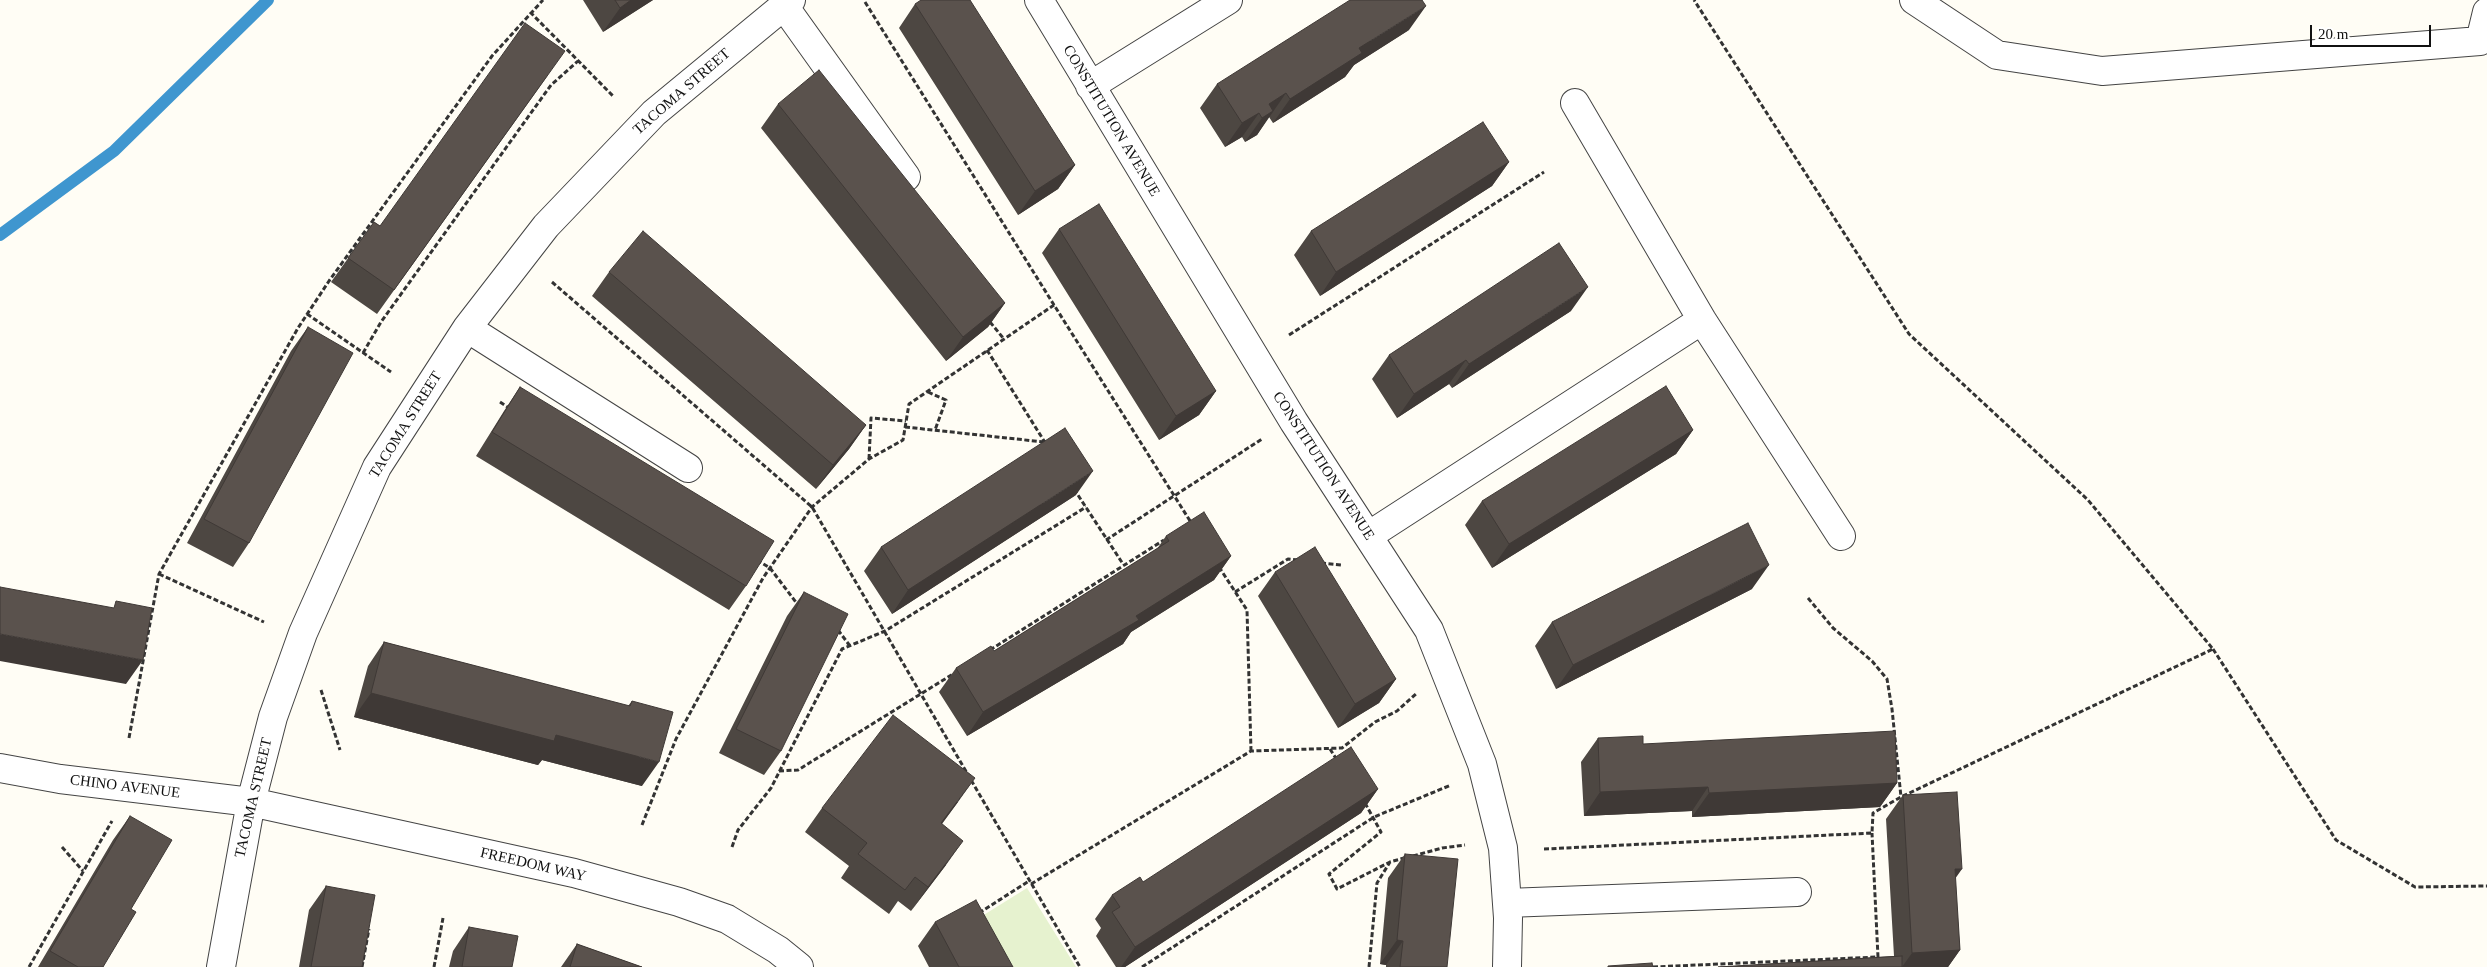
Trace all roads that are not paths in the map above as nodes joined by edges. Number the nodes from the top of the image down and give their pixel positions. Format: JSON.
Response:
{"nodes":[{"id":1,"x":1039,"y":0,"type":"edge"},
{"id":2,"x":1228,"y":0,"type":"edge"},
{"id":3,"x":1914,"y":0,"type":"edge"},
{"id":4,"x":787,"y":3,"type":"edge"},
{"id":5,"x":2487,"y":12,"type":"edge"},
{"id":6,"x":1090,"y":86,"type":"junction"},
{"id":7,"x":1574,"y":103,"type":"dead end"},
{"id":8,"x":906,"y":177,"type":"edge"},
{"id":9,"x":1702,"y":320,"type":"junction"},
{"id":10,"x":467,"y":328,"type":"junction"},
{"id":11,"x":688,"y":468,"type":"dead end"},
{"id":12,"x":1368,"y":536,"type":"junction"},
{"id":13,"x":1841,"y":536,"type":"dead end"},
{"id":14,"x":0,"y":768,"type":"edge"},
{"id":15,"x":251,"y":802,"type":"junction"},
{"id":16,"x":1797,"y":892,"type":"dead end"},
{"id":17,"x":1507,"y":903,"type":"junction"},
{"id":18,"x":221,"y":967,"type":"edge"},
{"id":19,"x":799,"y":967,"type":"edge"},
{"id":20,"x":1507,"y":967,"type":"edge"}],
"edges":[{"from":1,"to":6,"type":"street","name":"CONSTITUTION AVENUE"},
{"from":2,"to":6,"type":"street"},
{"from":3,"to":5,"type":"street"},
{"from":4,"to":8,"type":"street"},
{"from":4,"to":10,"type":"street","name":"TACOMA STREET"},
{"from":6,"to":12,"type":"street","name":"CONSTITUTION AVENUE"},
{"from":7,"to":9,"type":"street"},
{"from":9,"to":12,"type":"street"},
{"from":9,"to":13,"type":"street"},
{"from":10,"to":11,"type":"street"},
{"from":10,"to":15,"type":"street","name":"TACOMA STREET"},
{"from":12,"to":17,"type":"street","name":"CONSTITUTION AVENUE"},
{"from":14,"to":15,"type":"street","name":"CHINO AVENUE"},
{"from":15,"to":18,"type":"street","name":"TACOMA STREET"},
{"from":15,"to":19,"type":"street","name":"FREEDOM WAY"},
{"from":16,"to":17,"type":"street"},
{"from":17,"to":20,"type":"street","name":"CONSTITUTION AVENUE"}]}
